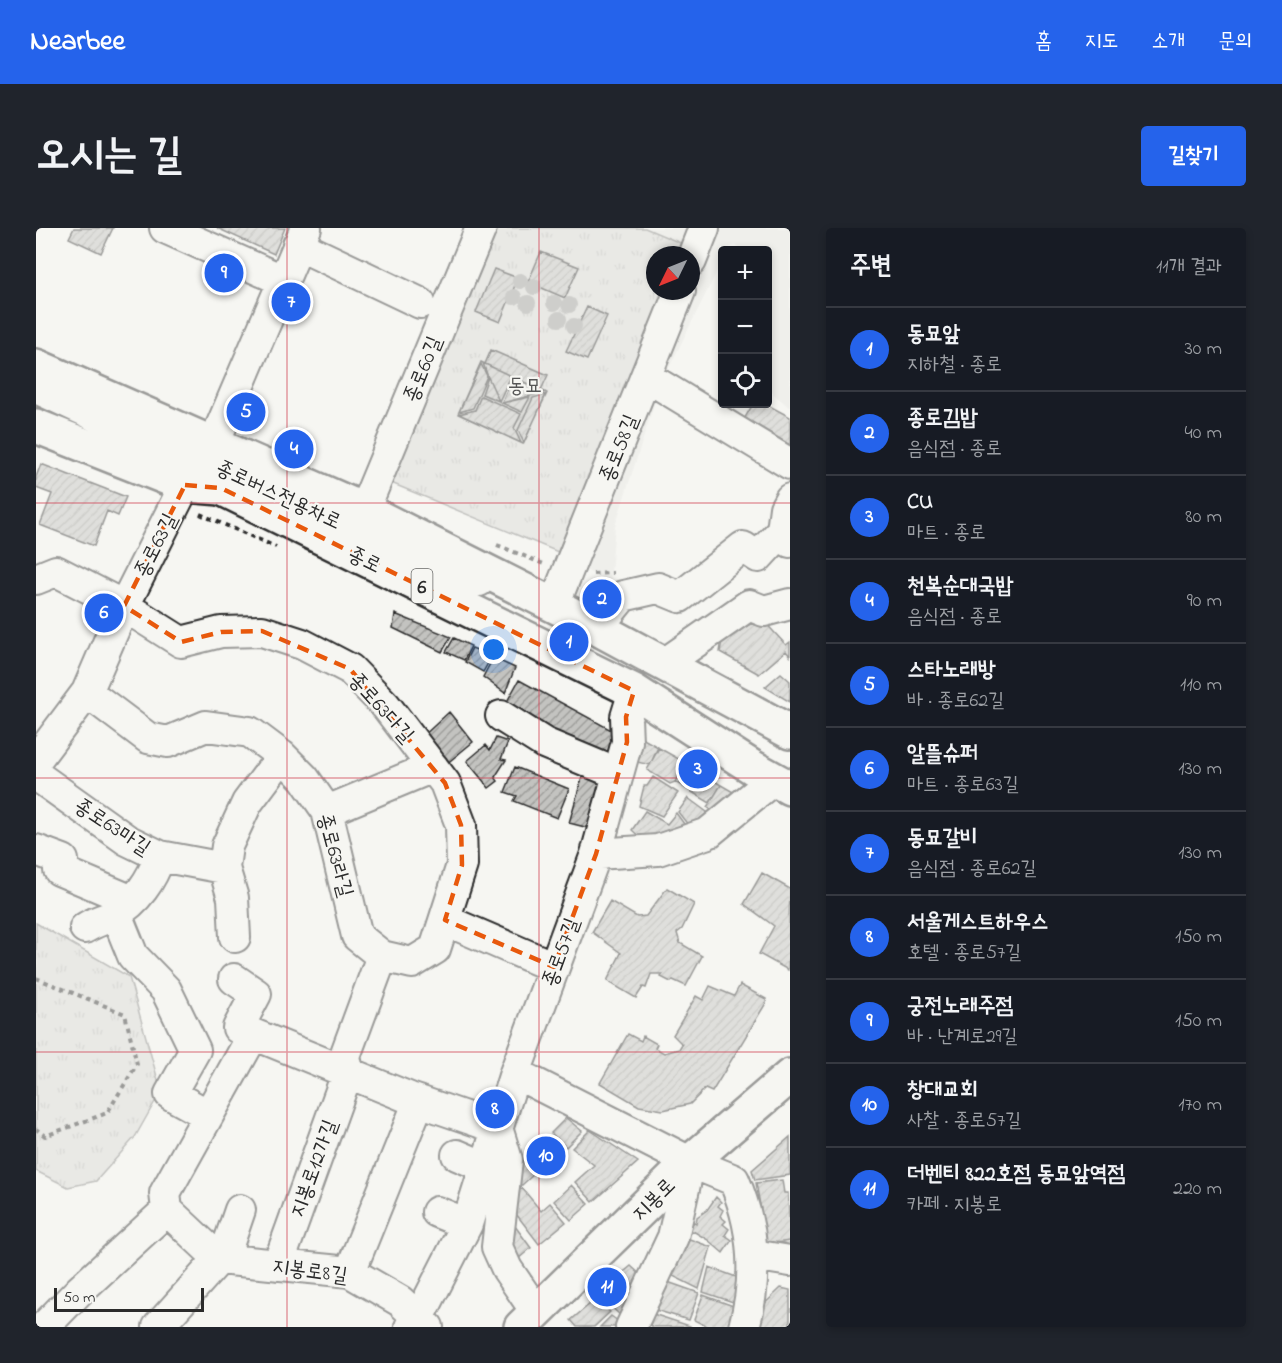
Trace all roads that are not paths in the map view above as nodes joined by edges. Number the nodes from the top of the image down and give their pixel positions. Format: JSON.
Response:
{"nodes":[{"id":1,"x":165,"y":228,"type":"edge"},
{"id":2,"x":481,"y":228,"type":"edge"},
{"id":3,"x":302,"y":236,"type":"edge"},
{"id":4,"x":282,"y":280,"type":"junction"},
{"id":5,"x":677,"y":300,"type":"edge"},
{"id":6,"x":420,"y":303,"type":"dead end"},
{"id":7,"x":36,"y":366,"type":"edge"},
{"id":8,"x":647,"y":377,"type":"junction"},
{"id":9,"x":36,"y":388,"type":"edge"},
{"id":10,"x":99,"y":393,"type":"junction"},
{"id":11,"x":36,"y":426,"type":"edge"},
{"id":12,"x":217,"y":445,"type":"junction"},
{"id":13,"x":790,"y":464,"type":"edge"},
{"id":14,"x":221,"y":488,"type":"junction"},
{"id":15,"x":181,"y":494,"type":"junction"},
{"id":16,"x":790,"y":499,"type":"edge"},
{"id":17,"x":364,"y":510,"type":"junction"},
{"id":18,"x":786,"y":536,"type":"edge"},
{"id":19,"x":36,"y":579,"type":"edge"},
{"id":20,"x":790,"y":604,"type":"edge"},
{"id":21,"x":124,"y":606,"type":"junction"},
{"id":22,"x":574,"y":615,"type":"junction"},
{"id":23,"x":664,"y":664,"type":"junction"},
{"id":24,"x":634,"y":691,"type":"junction"},
{"id":25,"x":87,"y":692,"type":"junction"},
{"id":26,"x":501,"y":716,"type":"dead end"},
{"id":27,"x":790,"y":732,"type":"edge"},
{"id":28,"x":282,"y":756,"type":"junction"},
{"id":29,"x":36,"y":760,"type":"edge"},
{"id":30,"x":433,"y":767,"type":"junction"},
{"id":31,"x":618,"y":774,"type":"junction"},
{"id":32,"x":36,"y":775,"type":"edge"},
{"id":33,"x":782,"y":783,"type":"edge"},
{"id":34,"x":327,"y":811,"type":"junction"},
{"id":35,"x":36,"y":850,"type":"edge"},
{"id":36,"x":596,"y":854,"type":"junction"},
{"id":37,"x":160,"y":856,"type":"junction"},
{"id":38,"x":224,"y":868,"type":"junction"},
{"id":39,"x":123,"y":907,"type":"junction"},
{"id":40,"x":445,"y":920,"type":"junction"},
{"id":41,"x":85,"y":928,"type":"dead end"},
{"id":42,"x":235,"y":937,"type":"dead end"},
{"id":43,"x":382,"y":956,"type":"junction"},
{"id":44,"x":554,"y":967,"type":"junction"},
{"id":45,"x":234,"y":979,"type":"dead end"},
{"id":46,"x":253,"y":1035,"type":"junction"},
{"id":47,"x":348,"y":1071,"type":"junction"},
{"id":48,"x":515,"y":1073,"type":"junction"},
{"id":49,"x":790,"y":1076,"type":"edge"},
{"id":50,"x":419,"y":1101,"type":"junction"},
{"id":51,"x":208,"y":1115,"type":"junction"},
{"id":52,"x":497,"y":1128,"type":"junction"},
{"id":53,"x":457,"y":1155,"type":"dead end"},
{"id":54,"x":690,"y":1162,"type":"junction"},
{"id":55,"x":485,"y":1167,"type":"junction"},
{"id":56,"x":167,"y":1210,"type":"junction"},
{"id":57,"x":240,"y":1210,"type":"dead end"},
{"id":58,"x":437,"y":1212,"type":"dead end"},
{"id":59,"x":467,"y":1224,"type":"junction"},
{"id":60,"x":753,"y":1255,"type":"junction"},
{"id":61,"x":221,"y":1259,"type":"junction"},
{"id":62,"x":790,"y":1261,"type":"edge"},
{"id":63,"x":278,"y":1265,"type":"junction"},
{"id":64,"x":350,"y":1272,"type":"junction"},
{"id":65,"x":529,"y":1320,"type":"edge"},
{"id":66,"x":419,"y":1324,"type":"edge"},
{"id":67,"x":44,"y":1327,"type":"edge"},
{"id":68,"x":158,"y":1327,"type":"edge"},
{"id":69,"x":631,"y":1327,"type":"edge"},
{"id":70,"x":744,"y":1327,"type":"edge"}],
"edges":[{"from":1,"to":4,"type":"street"},
{"from":2,"to":17,"type":"street","name":"종로60길"},
{"from":3,"to":4,"type":"street"},
{"from":3,"to":6,"type":"street"},
{"from":4,"to":12,"type":"street"},
{"from":5,"to":8,"type":"street","name":"종로58길"},
{"from":7,"to":10,"type":"main road","name":"종로","number":"6"},
{"from":8,"to":13,"type":"street"},
{"from":8,"to":22,"type":"street","name":"종로58길"},
{"from":9,"to":14,"type":"street","name":"종로버스전용차로"},
{"from":10,"to":12,"type":"main road","name":"종로","number":"6"},
{"from":10,"to":22,"type":"street","name":"종로버스전용차로"},
{"from":11,"to":15,"type":"main road","name":"종로","number":"6"},
{"from":12,"to":17,"type":"main road","name":"종로","number":"6"},
{"from":14,"to":15,"type":"main road","name":"종로","number":"6"},
{"from":14,"to":24,"type":"main road","name":"종로","number":"6"},
{"from":15,"to":21,"type":"street","name":"종로63길"},
{"from":16,"to":18,"type":"street"},
{"from":17,"to":22,"type":"main road","name":"종로","number":"6"},
{"from":18,"to":22,"type":"street"},
{"from":19,"to":21,"type":"street","name":"종로63다길"},
{"from":20,"to":23,"type":"street"},
{"from":21,"to":25,"type":"street","name":"종로63길"},
{"from":21,"to":30,"type":"street","name":"종로63다길"},
{"from":22,"to":23,"type":"main road","name":"종로","number":"6"},
{"from":23,"to":27,"type":"main road","name":"종로","number":"6"},
{"from":24,"to":31,"type":"street","name":"종로57길"},
{"from":24,"to":33,"type":"main road","name":"종로","number":"6"},
{"from":25,"to":28,"type":"street","name":"종로63라길"},
{"from":25,"to":29,"type":"street","name":"종로63길"},
{"from":26,"to":31,"type":"street"},
{"from":28,"to":34,"type":"street","name":"종로63라길"},
{"from":28,"to":38,"type":"street"},
{"from":30,"to":34,"type":"street","name":"종로63다길"},
{"from":30,"to":40,"type":"street","name":"종로63다길"},
{"from":31,"to":36,"type":"street","name":"종로57길"},
{"from":32,"to":37,"type":"street","name":"종로63마길"},
{"from":33,"to":36,"type":"street","name":"종로"},
{"from":34,"to":43,"type":"street","name":"종로63라길"},
{"from":35,"to":39,"type":"street"},
{"from":36,"to":44,"type":"street","name":"종로57길"},
{"from":37,"to":38,"type":"street","name":"종로63마길"},
{"from":37,"to":39,"type":"street","name":"종로63마길"},
{"from":38,"to":42,"type":"street"},
{"from":39,"to":41,"type":"street"},
{"from":39,"to":51,"type":"street"},
{"from":40,"to":43,"type":"street","name":"종로63다길"},
{"from":40,"to":44,"type":"street"},
{"from":43,"to":47,"type":"street"},
{"from":44,"to":48,"type":"street","name":"종로57길"},
{"from":45,"to":46,"type":"street"},
{"from":46,"to":47,"type":"street"},
{"from":46,"to":51,"type":"street"},
{"from":47,"to":50,"type":"street"},
{"from":47,"to":63,"type":"street","name":"지봉로12가길"},
{"from":48,"to":52,"type":"street","name":"종로57길"},
{"from":48,"to":54,"type":"street"},
{"from":49,"to":54,"type":"main road","name":"지봉로"},
{"from":50,"to":52,"type":"street"},
{"from":50,"to":64,"type":"street"},
{"from":51,"to":56,"type":"street"},
{"from":52,"to":55,"type":"street","name":"종로57길"},
{"from":52,"to":65,"type":"street"},
{"from":53,"to":55,"type":"street"},
{"from":54,"to":60,"type":"street"},
{"from":54,"to":65,"type":"main road","name":"지봉로"},
{"from":54,"to":69,"type":"street"},
{"from":55,"to":59,"type":"street","name":"종로57길"},
{"from":56,"to":61,"type":"street"},
{"from":56,"to":67,"type":"street"},
{"from":57,"to":61,"type":"street"},
{"from":58,"to":59,"type":"street"},
{"from":59,"to":66,"type":"street","name":"종로57길"},
{"from":60,"to":62,"type":"street"},
{"from":60,"to":70,"type":"street"},
{"from":61,"to":63,"type":"street","name":"지봉로8길"},
{"from":61,"to":68,"type":"street"},
{"from":63,"to":64,"type":"street","name":"지봉로8길"},
{"from":64,"to":66,"type":"street","name":"지봉로8길"}]}
